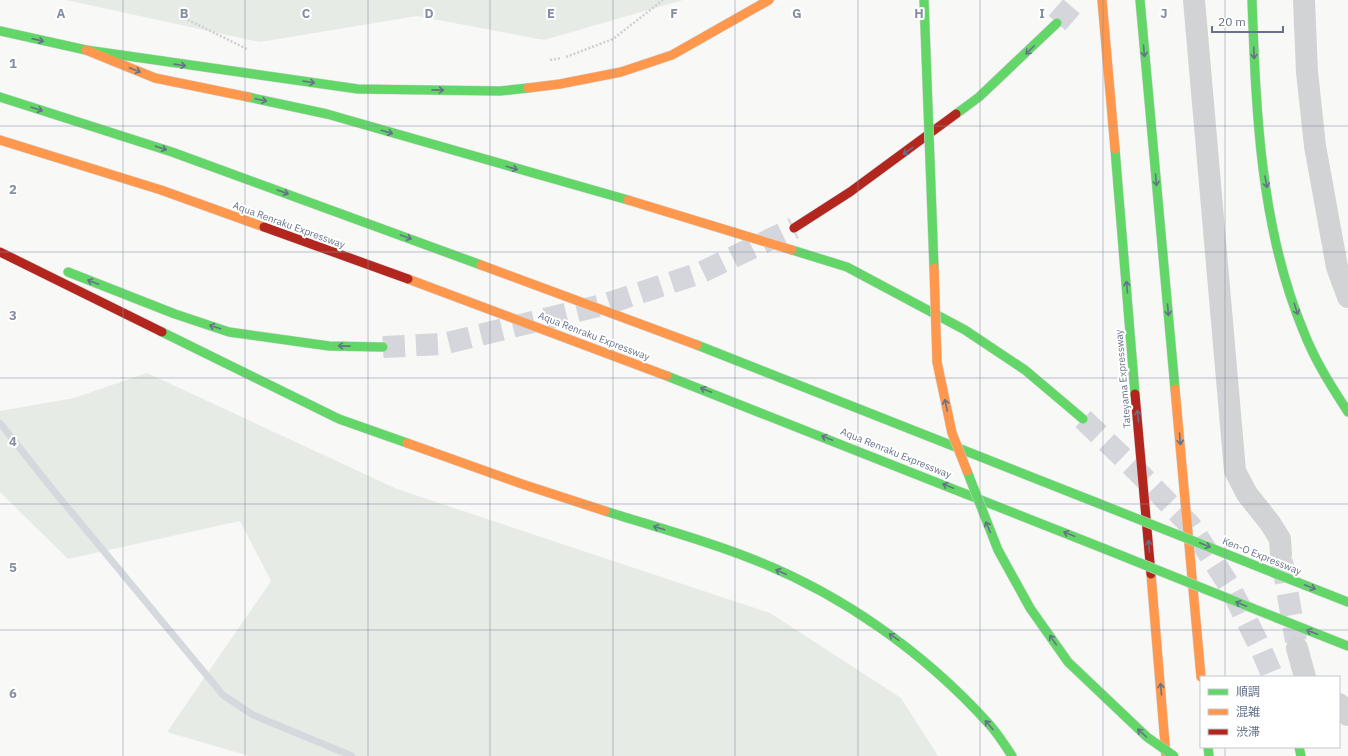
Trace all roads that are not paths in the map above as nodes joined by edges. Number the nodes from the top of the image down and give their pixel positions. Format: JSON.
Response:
{"nodes":[{"id":1,"x":769,"y":0,"type":"edge"},
{"id":2,"x":924,"y":0,"type":"edge"},
{"id":3,"x":1102,"y":0,"type":"edge"},
{"id":4,"x":1140,"y":0,"type":"edge"},
{"id":5,"x":1194,"y":0,"type":"edge"},
{"id":6,"x":1252,"y":0,"type":"edge"},
{"id":7,"x":1304,"y":0,"type":"edge"},
{"id":8,"x":1057,"y":23,"type":"tunnel mouth"},
{"id":9,"x":0,"y":31,"type":"edge"},
{"id":10,"x":86,"y":50,"type":"junction"},
{"id":11,"x":0,"y":97,"type":"edge"},
{"id":12,"x":0,"y":140,"type":"edge"},
{"id":13,"x":794,"y":228,"type":"tunnel mouth"},
{"id":14,"x":0,"y":252,"type":"edge"},
{"id":15,"x":48,"y":265,"type":"dead end"},
{"id":16,"x":62,"y":270,"type":"dead end"},
{"id":17,"x":1348,"y":297,"type":"edge"},
{"id":18,"x":383,"y":347,"type":"tunnel mouth"},
{"id":19,"x":1348,"y":412,"type":"edge"},
{"id":20,"x":1083,"y":419,"type":"tunnel mouth"},
{"id":21,"x":1278,"y":564,"type":"junction"},
{"id":22,"x":1348,"y":602,"type":"edge"},
{"id":23,"x":1348,"y":646,"type":"edge"},
{"id":24,"x":1298,"y":648,"type":"tunnel mouth"},
{"id":25,"x":1201,"y":676,"type":"edge"},
{"id":26,"x":1305,"y":676,"type":"edge"},
{"id":27,"x":1340,"y":705,"type":"edge"},
{"id":28,"x":1348,"y":715,"type":"edge"},
{"id":29,"x":1012,"y":756,"type":"edge"},
{"id":30,"x":1166,"y":756,"type":"edge"},
{"id":31,"x":1174,"y":756,"type":"edge"}],
"edges":[{"from":10,"to":1,"type":"highway","one_way":true},
{"from":31,"to":2,"type":"highway","one_way":true,"bridge":true},
{"from":30,"to":3,"type":"highway","name":"Tateyama Expressway","one_way":true},
{"from":4,"to":25,"type":"highway","one_way":true},
{"from":5,"to":21,"type":"street"},
{"from":6,"to":19,"type":"highway","one_way":true},
{"from":7,"to":17,"type":"street"},
{"from":8,"to":13,"type":"highway","one_way":true},
{"from":9,"to":10,"type":"highway","one_way":true},
{"from":10,"to":20,"type":"highway","one_way":true},
{"from":11,"to":21,"type":"highway","name":"Ken-O Expressway","one_way":true,"bridge":true},
{"from":23,"to":12,"type":"highway","name":"Aqua Renraku Expressway","one_way":true,"bridge":true},
{"from":14,"to":15,"type":"highway"},
{"from":29,"to":14,"type":"highway","one_way":true},
{"from":18,"to":16,"type":"highway","one_way":true},
{"from":21,"to":22,"type":"highway","name":"Ken-O Expressway","one_way":true},
{"from":24,"to":26,"type":"street"},
{"from":27,"to":28,"type":"street"}]}
